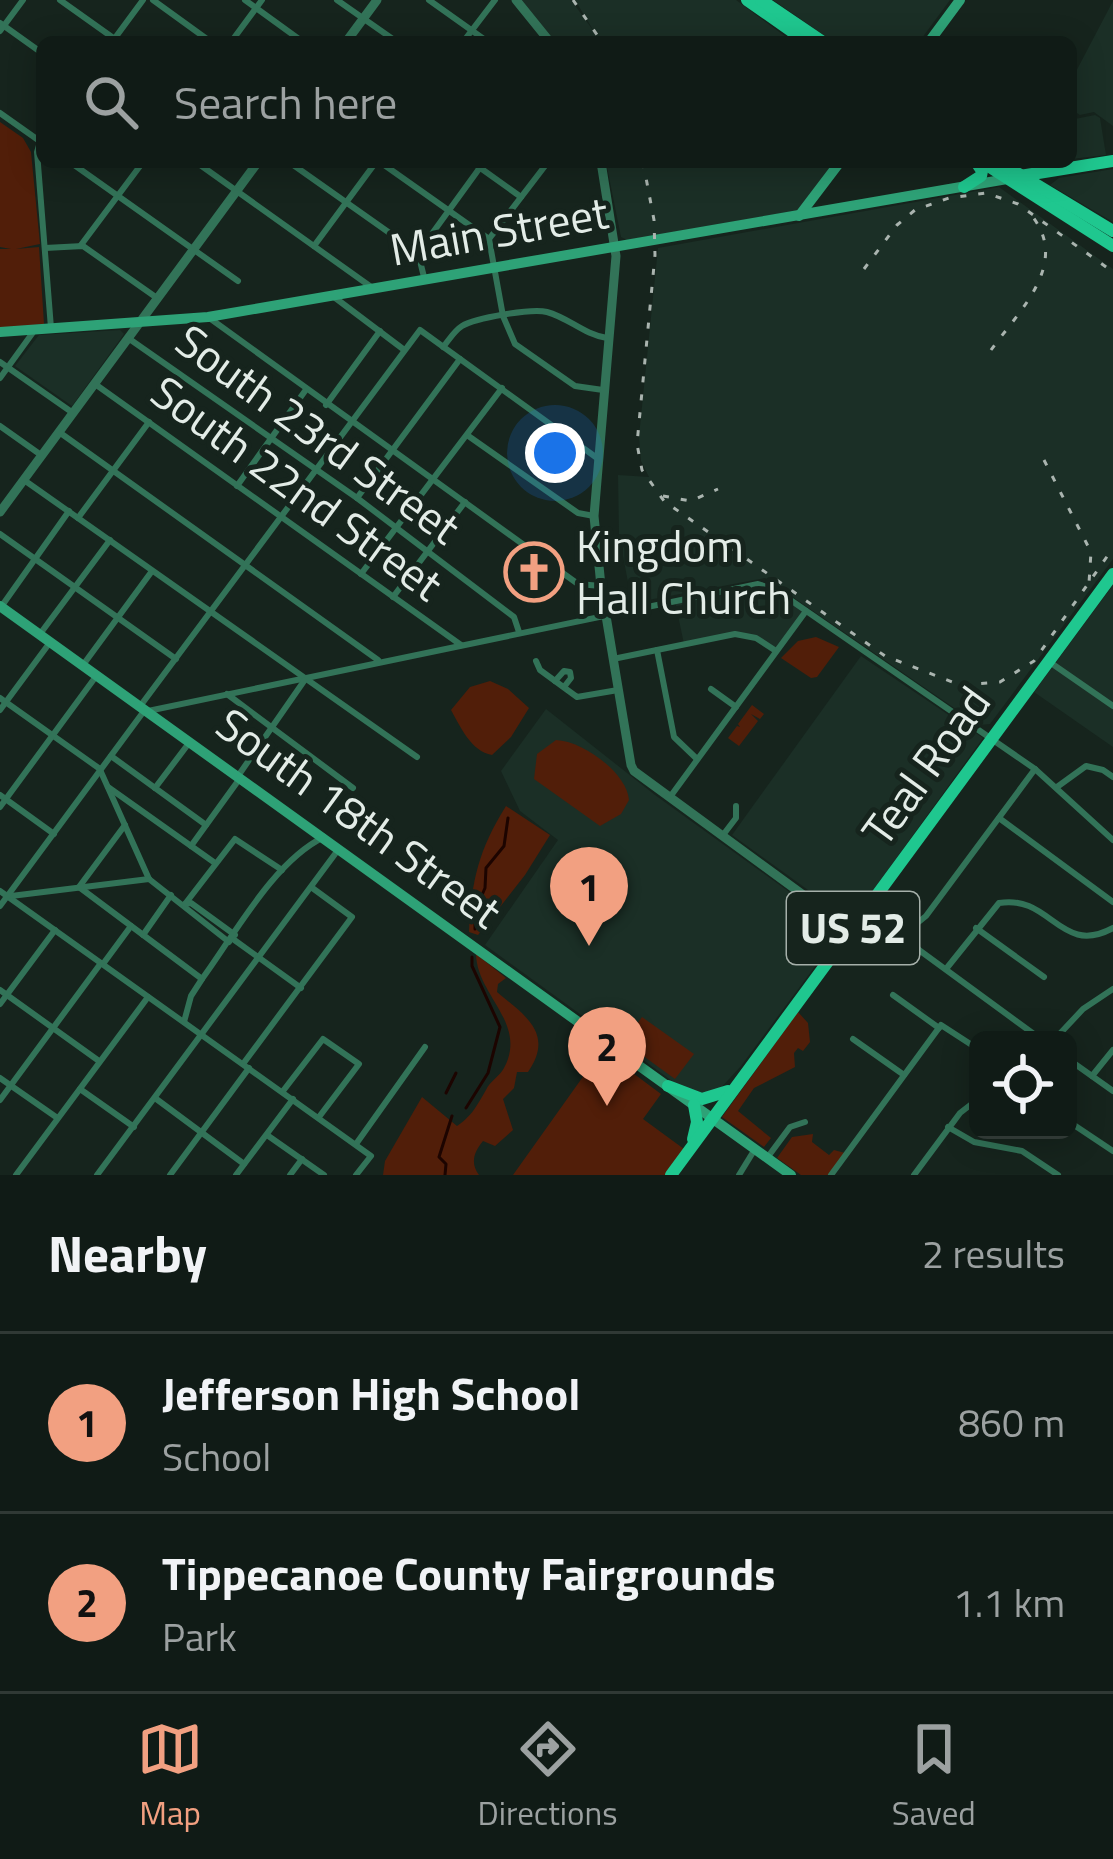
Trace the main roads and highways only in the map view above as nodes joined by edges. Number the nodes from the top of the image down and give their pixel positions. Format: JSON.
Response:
{"nodes":[{"id":1,"x":747,"y":0,"type":"edge"},
{"id":2,"x":761,"y":0,"type":"edge"},
{"id":3,"x":960,"y":0,"type":"edge"},
{"id":4,"x":798,"y":36,"type":"edge"},
{"id":5,"x":814,"y":36,"type":"edge"},
{"id":6,"x":933,"y":36,"type":"edge"},
{"id":7,"x":1113,"y":161,"type":"edge"},
{"id":8,"x":1079,"y":166,"type":"edge"},
{"id":9,"x":834,"y":168,"type":"edge"},
{"id":10,"x":981,"y":168,"type":"edge"},
{"id":11,"x":992,"y":168,"type":"edge"},
{"id":12,"x":1004,"y":168,"type":"edge"},
{"id":13,"x":1068,"y":168,"type":"edge"},
{"id":14,"x":1073,"y":168,"type":"edge"},
{"id":15,"x":1053,"y":175,"type":"junction"},
{"id":16,"x":1013,"y":178,"type":"junction"},
{"id":17,"x":964,"y":187,"type":"junction"},
{"id":18,"x":1054,"y":197,"type":"junction"},
{"id":19,"x":799,"y":215,"type":"junction"},
{"id":20,"x":1113,"y":231,"type":"edge"},
{"id":21,"x":1113,"y":246,"type":"edge"},
{"id":22,"x":0,"y":332,"type":"edge"},
{"id":23,"x":1113,"y":574,"type":"edge"},
{"id":24,"x":0,"y":608,"type":"edge"},
{"id":25,"x":750,"y":1068,"type":"junction"},
{"id":26,"x":668,"y":1087,"type":"junction"},
{"id":27,"x":694,"y":1105,"type":"junction"},
{"id":28,"x":713,"y":1118,"type":"junction"},
{"id":29,"x":675,"y":1169,"type":"edge"},
{"id":30,"x":791,"y":1175,"type":"edge"}],
"edges":[{"from":1,"to":4,"type":"main road"},
{"from":2,"to":5,"type":"main road"},
{"from":3,"to":6,"type":"main road"},
{"from":7,"to":8,"type":"main road"},
{"from":9,"to":19,"type":"main road"},
{"from":10,"to":17,"type":"main road"},
{"from":11,"to":16,"type":"main road"},
{"from":12,"to":16,"type":"main road"},
{"from":13,"to":16,"type":"main road"},
{"from":14,"to":15,"type":"main road"},
{"from":15,"to":16,"type":"main road"},
{"from":15,"to":18,"type":"main road"},
{"from":16,"to":17,"type":"main road","name":"Main Street"},
{"from":16,"to":18,"type":"main road"},
{"from":16,"to":21,"type":"main road"},
{"from":17,"to":19,"type":"main road","name":"Main Street"},
{"from":18,"to":20,"type":"main road"},
{"from":19,"to":22,"type":"main road","name":"Main Street"},
{"from":23,"to":25,"type":"main road","name":"Teal Road","number":"US 52"},
{"from":24,"to":26,"type":"main road","name":"South 18th Street"},
{"from":25,"to":26,"type":"main road"},
{"from":25,"to":28,"type":"main road","name":"Teal Road","number":"US 52"},
{"from":26,"to":27,"type":"main road","name":"South 18th Street"},
{"from":27,"to":28,"type":"main road","name":"South 18th Street"},
{"from":27,"to":29,"type":"main road"},
{"from":28,"to":29,"type":"main road","name":"Teal Road","number":"US 52"},
{"from":28,"to":30,"type":"main road","name":"South 18th Street"}]}
